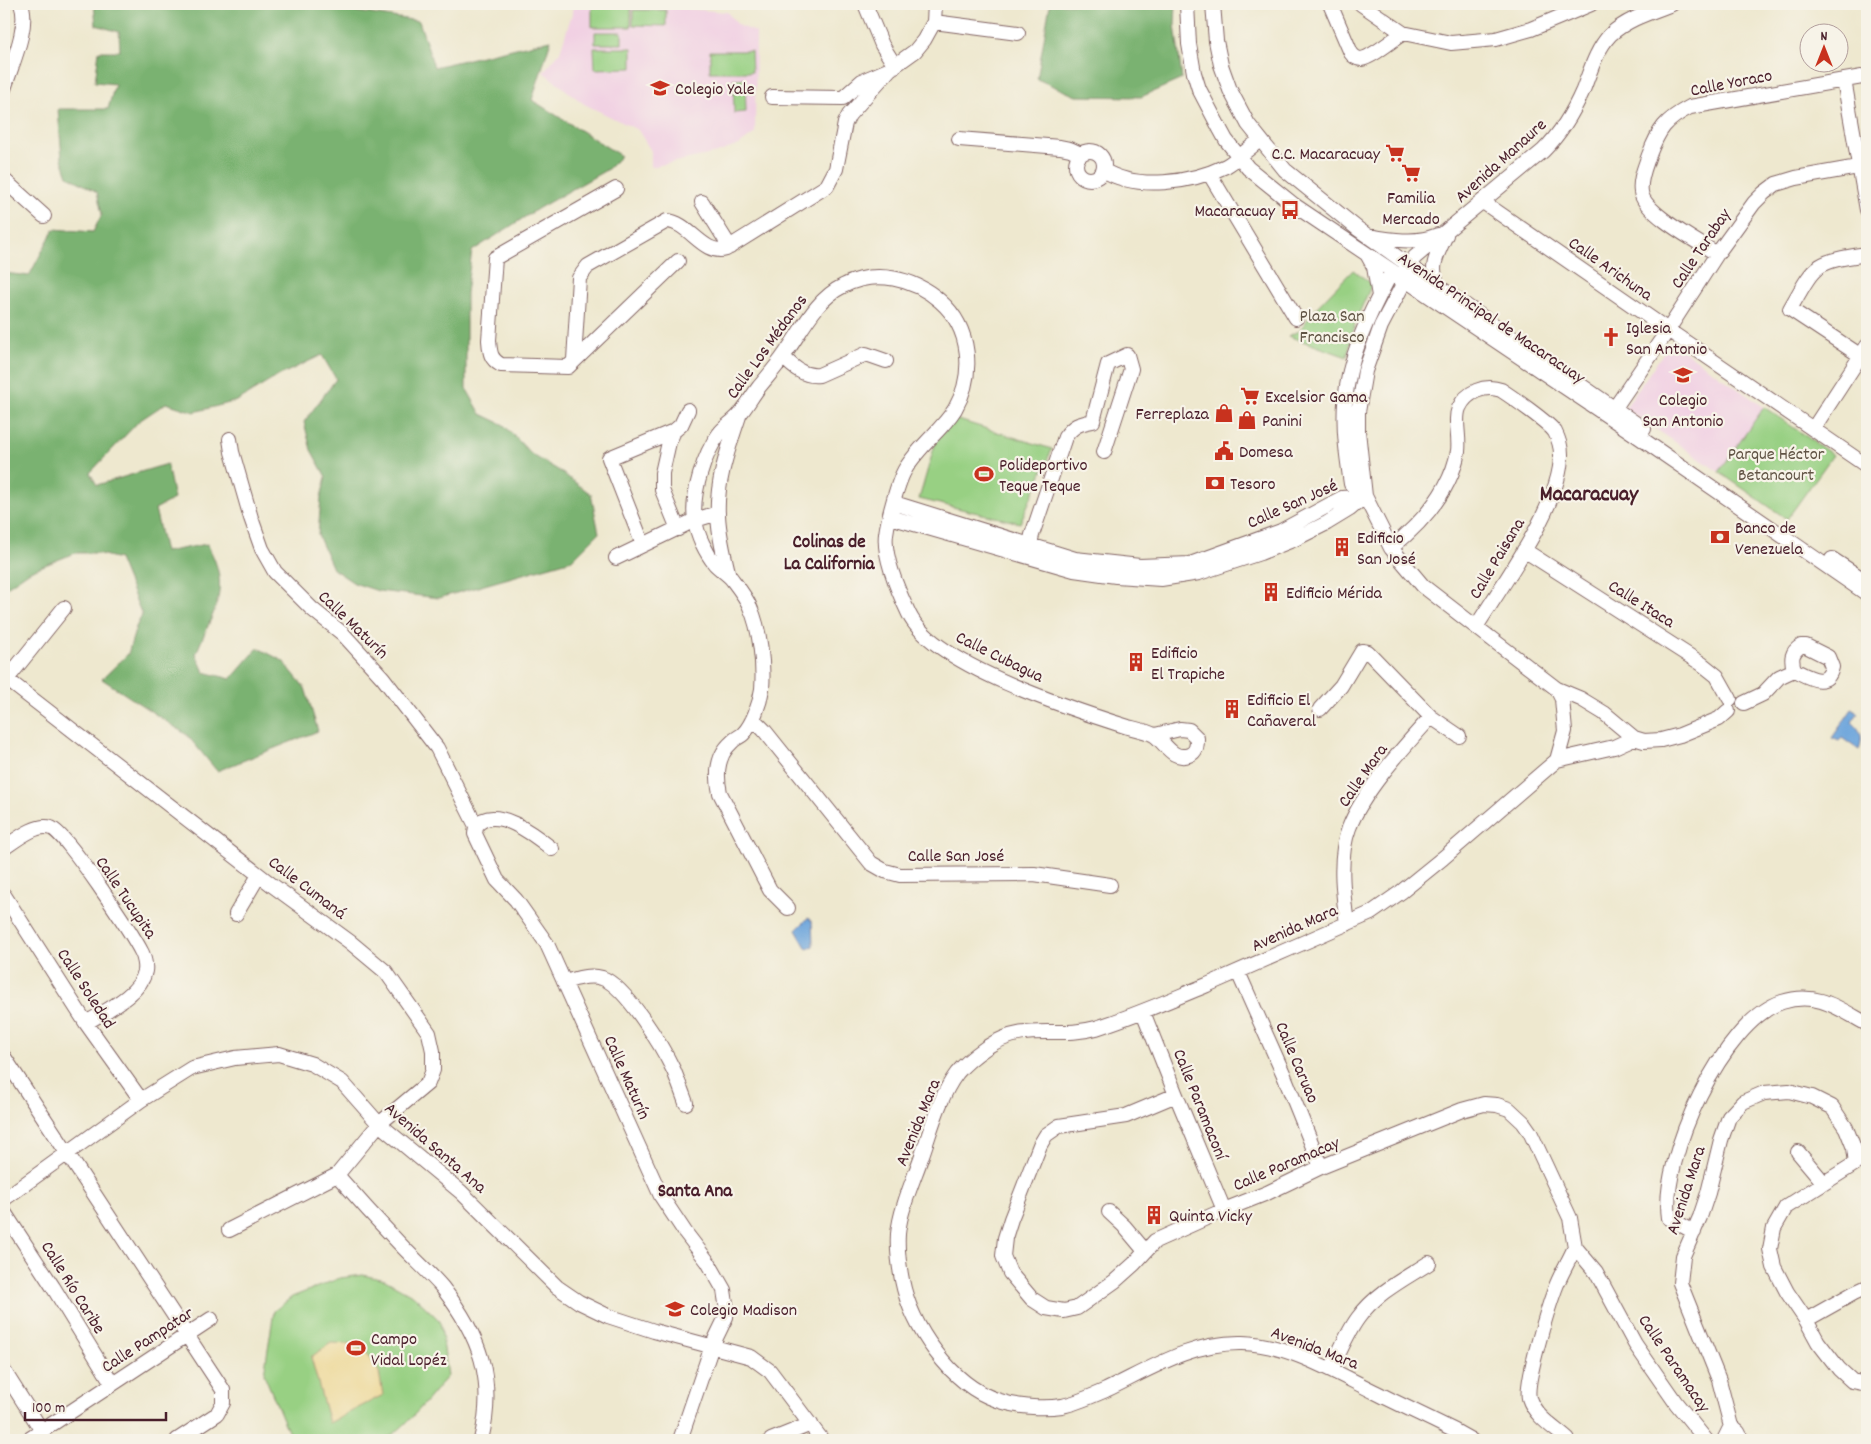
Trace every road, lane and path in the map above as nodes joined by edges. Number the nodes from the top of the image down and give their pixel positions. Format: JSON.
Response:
{"nodes":[{"id":1,"x":21,"y":4,"type":"edge"},
{"id":2,"x":865,"y":4,"type":"edge"},
{"id":3,"x":935,"y":4,"type":"edge"},
{"id":4,"x":1186,"y":4,"type":"edge"},
{"id":5,"x":1213,"y":4,"type":"edge"},
{"id":6,"x":1330,"y":4,"type":"edge"},
{"id":7,"x":1361,"y":4,"type":"edge"},
{"id":8,"x":1591,"y":4,"type":"edge"},
{"id":9,"x":1672,"y":4,"type":"edge"},
{"id":10,"x":934,"y":22,"type":"junction"},
{"id":11,"x":1018,"y":33,"type":"dead end"},
{"id":12,"x":1403,"y":33,"type":"junction"},
{"id":13,"x":892,"y":68,"type":"junction"},
{"id":14,"x":1862,"y":78,"type":"dead end"},
{"id":15,"x":1844,"y":80,"type":"junction"},
{"id":16,"x":4,"y":89,"type":"edge"},
{"id":17,"x":772,"y":97,"type":"dead end"},
{"id":18,"x":959,"y":139,"type":"dead end"},
{"id":19,"x":1260,"y":140,"type":"junction"},
{"id":20,"x":1081,"y":154,"type":"junction"},
{"id":21,"x":1239,"y":157,"type":"junction"},
{"id":22,"x":1858,"y":167,"type":"junction"},
{"id":23,"x":1103,"y":170,"type":"junction"},
{"id":24,"x":1209,"y":172,"type":"junction"},
{"id":25,"x":4,"y":180,"type":"edge"},
{"id":26,"x":616,"y":189,"type":"dead end"},
{"id":27,"x":702,"y":202,"type":"dead end"},
{"id":28,"x":1483,"y":202,"type":"junction"},
{"id":29,"x":1867,"y":210,"type":"edge"},
{"id":30,"x":44,"y":216,"type":"dead end"},
{"id":31,"x":1448,"y":230,"type":"junction"},
{"id":32,"x":1371,"y":237,"type":"junction"},
{"id":33,"x":730,"y":247,"type":"junction"},
{"id":34,"x":1717,"y":254,"type":"junction"},
{"id":35,"x":1867,"y":254,"type":"edge"},
{"id":36,"x":1368,"y":255,"type":"junction"},
{"id":37,"x":678,"y":261,"type":"dead end"},
{"id":38,"x":1409,"y":265,"type":"junction"},
{"id":39,"x":1401,"y":277,"type":"junction"},
{"id":40,"x":1442,"y":289,"type":"junction"},
{"id":41,"x":1424,"y":292,"type":"junction"},
{"id":42,"x":1379,"y":296,"type":"junction"},
{"id":43,"x":1395,"y":300,"type":"junction"},
{"id":44,"x":1296,"y":318,"type":"dead end"},
{"id":45,"x":1668,"y":330,"type":"junction"},
{"id":46,"x":1864,"y":351,"type":"edge"},
{"id":47,"x":783,"y":357,"type":"junction"},
{"id":48,"x":574,"y":360,"type":"junction"},
{"id":49,"x":886,"y":361,"type":"dead end"},
{"id":50,"x":1614,"y":409,"type":"junction"},
{"id":51,"x":688,"y":410,"type":"dead end"},
{"id":52,"x":739,"y":416,"type":"junction"},
{"id":53,"x":1813,"y":429,"type":"junction"},
{"id":54,"x":674,"y":432,"type":"junction"},
{"id":55,"x":230,"y":440,"type":"dead end"},
{"id":56,"x":1104,"y":452,"type":"dead end"},
{"id":57,"x":1867,"y":466,"type":"edge"},
{"id":58,"x":1365,"y":496,"type":"junction"},
{"id":59,"x":894,"y":503,"type":"junction"},
{"id":60,"x":718,"y":513,"type":"junction"},
{"id":61,"x":890,"y":517,"type":"junction"},
{"id":62,"x":695,"y":520,"type":"junction"},
{"id":63,"x":678,"y":529,"type":"junction"},
{"id":64,"x":643,"y":545,"type":"junction"},
{"id":65,"x":1391,"y":548,"type":"junction"},
{"id":66,"x":1524,"y":550,"type":"junction"},
{"id":67,"x":1028,"y":552,"type":"junction"},
{"id":68,"x":616,"y":558,"type":"dead end"},
{"id":69,"x":729,"y":576,"type":"junction"},
{"id":70,"x":1867,"y":582,"type":"edge"},
{"id":71,"x":1867,"y":594,"type":"edge"},
{"id":72,"x":64,"y":608,"type":"dead end"},
{"id":73,"x":1476,"y":627,"type":"junction"},
{"id":74,"x":1794,"y":670,"type":"dead end"},
{"id":75,"x":6,"y":678,"type":"edge"},
{"id":76,"x":1557,"y":689,"type":"junction"},
{"id":77,"x":1729,"y":705,"type":"junction"},
{"id":78,"x":1320,"y":709,"type":"dead end"},
{"id":79,"x":1430,"y":717,"type":"junction"},
{"id":80,"x":752,"y":719,"type":"junction"},
{"id":81,"x":1155,"y":735,"type":"dead end"},
{"id":82,"x":1459,"y":736,"type":"dead end"},
{"id":83,"x":1634,"y":738,"type":"junction"},
{"id":84,"x":1557,"y":760,"type":"junction"},
{"id":85,"x":476,"y":826,"type":"junction"},
{"id":86,"x":4,"y":848,"type":"edge"},
{"id":87,"x":552,"y":849,"type":"dead end"},
{"id":88,"x":260,"y":875,"type":"junction"},
{"id":89,"x":1110,"y":885,"type":"dead end"},
{"id":90,"x":4,"y":895,"type":"edge"},
{"id":91,"x":788,"y":908,"type":"dead end"},
{"id":92,"x":236,"y":914,"type":"dead end"},
{"id":93,"x":1347,"y":924,"type":"junction"},
{"id":94,"x":1238,"y":972,"type":"junction"},
{"id":95,"x":564,"y":982,"type":"junction"},
{"id":96,"x":1144,"y":1012,"type":"junction"},
{"id":97,"x":86,"y":1022,"type":"junction"},
{"id":98,"x":1867,"y":1024,"type":"edge"},
{"id":99,"x":4,"y":1057,"type":"edge"},
{"id":100,"x":1176,"y":1095,"type":"junction"},
{"id":101,"x":141,"y":1100,"type":"junction"},
{"id":102,"x":686,"y":1103,"type":"dead end"},
{"id":103,"x":379,"y":1124,"type":"junction"},
{"id":104,"x":1798,"y":1152,"type":"dead end"},
{"id":105,"x":68,"y":1153,"type":"junction"},
{"id":106,"x":1862,"y":1165,"type":"edge"},
{"id":107,"x":1321,"y":1167,"type":"junction"},
{"id":108,"x":337,"y":1175,"type":"junction"},
{"id":109,"x":1824,"y":1183,"type":"junction"},
{"id":110,"x":4,"y":1199,"type":"edge"},
{"id":111,"x":1224,"y":1210,"type":"junction"},
{"id":112,"x":4,"y":1212,"type":"edge"},
{"id":113,"x":1109,"y":1212,"type":"dead end"},
{"id":114,"x":229,"y":1230,"type":"dead end"},
{"id":115,"x":1694,"y":1232,"type":"junction"},
{"id":116,"x":1575,"y":1247,"type":"junction"},
{"id":117,"x":1145,"y":1251,"type":"junction"},
{"id":118,"x":1428,"y":1263,"type":"dead end"},
{"id":119,"x":1867,"y":1287,"type":"edge"},
{"id":120,"x":211,"y":1319,"type":"dead end"},
{"id":121,"x":1806,"y":1320,"type":"junction"},
{"id":122,"x":187,"y":1336,"type":"junction"},
{"id":123,"x":712,"y":1346,"type":"junction"},
{"id":124,"x":1331,"y":1370,"type":"junction"},
{"id":125,"x":4,"y":1371,"type":"edge"},
{"id":126,"x":112,"y":1383,"type":"junction"},
{"id":127,"x":1867,"y":1384,"type":"edge"},
{"id":128,"x":811,"y":1424,"type":"junction"},
{"id":129,"x":1731,"y":1426,"type":"junction"},
{"id":130,"x":42,"y":1431,"type":"junction"},
{"id":131,"x":28,"y":1440,"type":"edge"},
{"id":132,"x":177,"y":1440,"type":"edge"},
{"id":133,"x":481,"y":1440,"type":"edge"},
{"id":134,"x":680,"y":1440,"type":"edge"},
{"id":135,"x":771,"y":1440,"type":"edge"},
{"id":136,"x":822,"y":1440,"type":"edge"},
{"id":137,"x":1471,"y":1440,"type":"edge"},
{"id":138,"x":1568,"y":1440,"type":"edge"},
{"id":139,"x":1706,"y":1440,"type":"edge"},
{"id":140,"x":1724,"y":1440,"type":"edge"},
{"id":141,"x":1742,"y":1440,"type":"edge"}],
"edges":[{"from":1,"to":16,"type":"street"},
{"from":2,"to":13,"type":"street"},
{"from":3,"to":10,"type":"street"},
{"from":4,"to":21,"type":"street","name":"Avenida Principal de Macaracuay"},
{"from":5,"to":19,"type":"street","name":"Avenida Principal de Macaracuay"},
{"from":6,"to":12,"type":"street"},
{"from":7,"to":12,"type":"street"},
{"from":8,"to":12,"type":"street"},
{"from":9,"to":28,"type":"street","name":"Avenida Manaure"},
{"from":10,"to":11,"type":"street"},
{"from":10,"to":13,"type":"street"},
{"from":13,"to":17,"type":"street"},
{"from":13,"to":33,"type":"street"},
{"from":14,"to":15,"type":"street","name":"Calle Yoraco"},
{"from":15,"to":22,"type":"street"},
{"from":15,"to":34,"type":"street","name":"Calle Yoraco"},
{"from":18,"to":20,"type":"street"},
{"from":19,"to":21,"type":"street"},
{"from":19,"to":32,"type":"street","name":"Avenida Principal de Macaracuay"},
{"from":20,"to":23,"type":"street"},
{"from":20,"to":23,"type":"street"},
{"from":21,"to":24,"type":"street"},
{"from":21,"to":36,"type":"street","name":"Avenida Principal de Macaracuay"},
{"from":22,"to":29,"type":"street"},
{"from":22,"to":34,"type":"street","name":"Calle Tarabay"},
{"from":23,"to":24,"type":"street"},
{"from":24,"to":44,"type":"street"},
{"from":25,"to":30,"type":"street"},
{"from":26,"to":48,"type":"street"},
{"from":27,"to":33,"type":"street"},
{"from":28,"to":31,"type":"street","name":"Avenida Manaure"},
{"from":28,"to":45,"type":"street","name":"Calle Arichuna"},
{"from":31,"to":32,"type":"street"},
{"from":31,"to":38,"type":"street","name":"Avenida Manaure"},
{"from":31,"to":40,"type":"street"},
{"from":32,"to":38,"type":"street","name":"Avenida Principal de Macaracuay"},
{"from":33,"to":48,"type":"street"},
{"from":34,"to":45,"type":"street","name":"Calle Tarabay"},
{"from":35,"to":46,"type":"street"},
{"from":36,"to":39,"type":"street","name":"Avenida Principal de Macaracuay"},
{"from":36,"to":42,"type":"street"},
{"from":37,"to":48,"type":"street"},
{"from":38,"to":39,"type":"street","name":"Avenida Manaure"},
{"from":38,"to":40,"type":"street","name":"Avenida Principal de Macaracuay"},
{"from":39,"to":41,"type":"street","name":"Avenida Principal de Macaracuay"},
{"from":39,"to":42,"type":"street"},
{"from":39,"to":43,"type":"street"},
{"from":40,"to":50,"type":"street","name":"Avenida Principal de Macaracuay"},
{"from":41,"to":43,"type":"street"},
{"from":41,"to":71,"type":"street","name":"Avenida Principal de Macaracuay"},
{"from":42,"to":58,"type":"street"},
{"from":43,"to":58,"type":"street"},
{"from":45,"to":50,"type":"street","name":"Calle Tarabay"},
{"from":45,"to":53,"type":"street","name":"Calle Arichuna"},
{"from":46,"to":53,"type":"street"},
{"from":47,"to":49,"type":"street"},
{"from":47,"to":52,"type":"street","name":"Calle Los Médanos"},
{"from":47,"to":59,"type":"street","name":"Calle Los Médanos"},
{"from":50,"to":70,"type":"street","name":"Avenida Principal de Macaracuay"},
{"from":51,"to":54,"type":"street"},
{"from":52,"to":60,"type":"street","name":"Calle Los Médanos"},
{"from":52,"to":62,"type":"street","name":"Calle Los Médanos"},
{"from":53,"to":57,"type":"street","name":"Calle Arichuna"},
{"from":54,"to":63,"type":"street"},
{"from":54,"to":64,"type":"street"},
{"from":55,"to":85,"type":"street","name":"Calle Maturín"},
{"from":56,"to":67,"type":"street"},
{"from":58,"to":65,"type":"street"},
{"from":58,"to":67,"type":"street","name":"Calle San José"},
{"from":59,"to":61,"type":"street","name":"Calle Los Médanos"},
{"from":59,"to":67,"type":"street","name":"Calle San José"},
{"from":60,"to":62,"type":"street"},
{"from":60,"to":69,"type":"street","name":"Calle Los Médanos"},
{"from":61,"to":67,"type":"street","name":"Calle San José"},
{"from":61,"to":81,"type":"street","name":"Calle Cubagua"},
{"from":62,"to":63,"type":"street"},
{"from":62,"to":69,"type":"street","name":"Calle Los Médanos"},
{"from":63,"to":64,"type":"street"},
{"from":64,"to":68,"type":"street"},
{"from":65,"to":66,"type":"street","name":"Calle Paisana"},
{"from":65,"to":73,"type":"street"},
{"from":66,"to":73,"type":"street","name":"Calle Paisana"},
{"from":66,"to":77,"type":"street","name":"Calle Itaca"},
{"from":69,"to":80,"type":"street","name":"Calle Los Médanos"},
{"from":72,"to":75,"type":"street"},
{"from":73,"to":76,"type":"street"},
{"from":74,"to":77,"type":"street"},
{"from":75,"to":88,"type":"street","name":"Calle Cumaná"},
{"from":76,"to":83,"type":"street"},
{"from":76,"to":84,"type":"street"},
{"from":77,"to":83,"type":"street"},
{"from":78,"to":79,"type":"street"},
{"from":79,"to":82,"type":"street"},
{"from":79,"to":93,"type":"street","name":"Calle Mara"},
{"from":80,"to":89,"type":"street","name":"Calle San José"},
{"from":80,"to":91,"type":"street","name":"Calle Los Médanos"},
{"from":83,"to":84,"type":"street"},
{"from":84,"to":93,"type":"street","name":"Avenida Mara"},
{"from":85,"to":87,"type":"street"},
{"from":85,"to":95,"type":"street","name":"Calle Maturín"},
{"from":86,"to":97,"type":"street","name":"Calle Tucupita"},
{"from":88,"to":92,"type":"street"},
{"from":88,"to":103,"type":"street","name":"Calle Cumaná"},
{"from":90,"to":97,"type":"street","name":"Calle Soledad"},
{"from":93,"to":94,"type":"street","name":"Avenida Mara"},
{"from":94,"to":96,"type":"street","name":"Avenida Mara"},
{"from":94,"to":107,"type":"street","name":"Calle Caruao"},
{"from":95,"to":102,"type":"street"},
{"from":95,"to":123,"type":"street","name":"Calle Maturín"},
{"from":96,"to":100,"type":"street","name":"Calle Paramaconí"},
{"from":96,"to":124,"type":"street","name":"Avenida Mara"},
{"from":97,"to":101,"type":"street","name":"Calle Soledad"},
{"from":98,"to":115,"type":"street"},
{"from":99,"to":105,"type":"street"},
{"from":100,"to":111,"type":"street","name":"Calle Paramaconí"},
{"from":100,"to":117,"type":"street","name":"Calle Paramacay"},
{"from":101,"to":103,"type":"street","name":"Avenida Santa Ana"},
{"from":101,"to":105,"type":"street","name":"Avenida Santa Ana"},
{"from":103,"to":108,"type":"street","name":"Calle Cumaná"},
{"from":103,"to":123,"type":"street","name":"Avenida Santa Ana"},
{"from":104,"to":109,"type":"street"},
{"from":105,"to":110,"type":"street","name":"Avenida Santa Ana"},
{"from":105,"to":122,"type":"street"},
{"from":106,"to":109,"type":"street"},
{"from":106,"to":115,"type":"street","name":"Avenida Mara"},
{"from":107,"to":111,"type":"street","name":"Calle Paramacay"},
{"from":107,"to":116,"type":"street","name":"Calle Paramacay"},
{"from":108,"to":114,"type":"street","name":"Calle Cumaná"},
{"from":108,"to":133,"type":"street"},
{"from":109,"to":121,"type":"street"},
{"from":111,"to":117,"type":"street","name":"Calle Paramacay"},
{"from":112,"to":126,"type":"street","name":"Calle Río Caribe"},
{"from":113,"to":117,"type":"street"},
{"from":115,"to":129,"type":"street","name":"Avenida Mara"},
{"from":116,"to":138,"type":"street"},
{"from":116,"to":139,"type":"street","name":"Calle Paramacay"},
{"from":118,"to":124,"type":"street"},
{"from":119,"to":121,"type":"street"},
{"from":120,"to":122,"type":"street","name":"Calle Pampatar"},
{"from":121,"to":127,"type":"street"},
{"from":122,"to":126,"type":"street","name":"Calle Pampatar"},
{"from":122,"to":132,"type":"street"},
{"from":123,"to":128,"type":"street","name":"Avenida Santa Ana"},
{"from":123,"to":134,"type":"street","name":"Calle Maturín"},
{"from":124,"to":137,"type":"street","name":"Avenida Mara"},
{"from":125,"to":130,"type":"street"},
{"from":126,"to":130,"type":"street","name":"Calle Pampatar"},
{"from":128,"to":135,"type":"street"},
{"from":128,"to":136,"type":"street","name":"Avenida Santa Ana"},
{"from":129,"to":140,"type":"street"},
{"from":129,"to":141,"type":"street"},
{"from":130,"to":131,"type":"street","name":"Calle Pampatar"}]}
